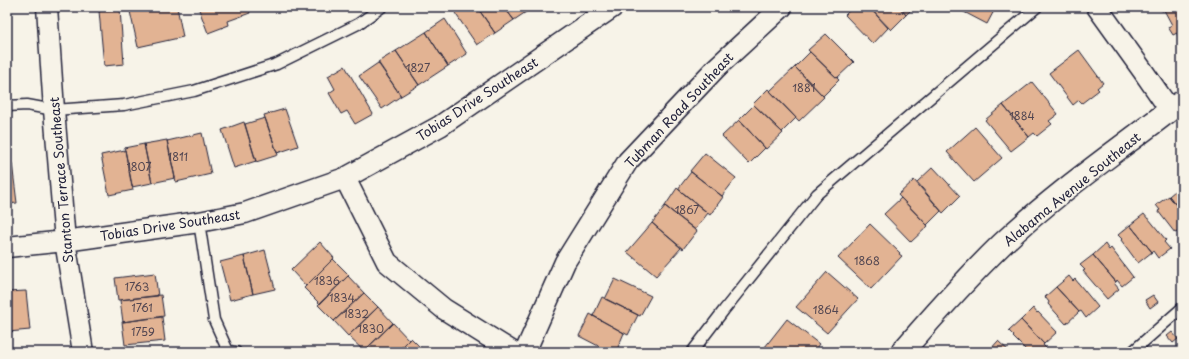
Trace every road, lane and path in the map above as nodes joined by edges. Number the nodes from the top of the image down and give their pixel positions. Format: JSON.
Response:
{"nodes":[{"id":1,"x":47,"y":7,"type":"edge"},
{"id":2,"x":382,"y":7,"type":"edge"},
{"id":3,"x":613,"y":7,"type":"edge"},
{"id":4,"x":782,"y":7,"type":"edge"},
{"id":5,"x":1037,"y":7,"type":"edge"},
{"id":6,"x":1097,"y":7,"type":"edge"},
{"id":7,"x":7,"y":106,"type":"edge"},
{"id":8,"x":1176,"y":106,"type":"edge"},
{"id":9,"x":54,"y":110,"type":"junction"},
{"id":10,"x":345,"y":178,"type":"junction"},
{"id":11,"x":199,"y":222,"type":"junction"},
{"id":12,"x":65,"y":241,"type":"junction"},
{"id":13,"x":7,"y":247,"type":"edge"},
{"id":14,"x":1182,"y":308,"type":"edge"},
{"id":15,"x":82,"y":352,"type":"edge"},
{"id":16,"x":236,"y":352,"type":"edge"},
{"id":17,"x":513,"y":352,"type":"edge"},
{"id":18,"x":525,"y":352,"type":"edge"},
{"id":19,"x":692,"y":352,"type":"edge"},
{"id":20,"x":902,"y":352,"type":"edge"},
{"id":21,"x":1132,"y":352,"type":"edge"}],
"edges":[{"from":1,"to":9,"type":"street","name":"Stanton Terrace Southeast"},
{"from":2,"to":9,"type":"lane"},
{"from":3,"to":10,"type":"street","name":"Tobias Drive Southeast"},
{"from":4,"to":18,"type":"street","name":"Tubman Road Southeast"},
{"from":5,"to":19,"type":"lane"},
{"from":6,"to":8,"type":"street"},
{"from":7,"to":9,"type":"lane"},
{"from":8,"to":20,"type":"main road","name":"Alabama Avenue Southeast"},
{"from":9,"to":12,"type":"street","name":"Stanton Terrace Southeast"},
{"from":10,"to":11,"type":"street","name":"Tobias Drive Southeast"},
{"from":10,"to":17,"type":"street"},
{"from":11,"to":12,"type":"street","name":"Tobias Drive Southeast"},
{"from":11,"to":16,"type":"lane"},
{"from":12,"to":13,"type":"street","name":"Tobias Drive Southeast"},
{"from":12,"to":15,"type":"street","name":"Stanton Terrace Southeast"},
{"from":14,"to":21,"type":"lane"}]}
